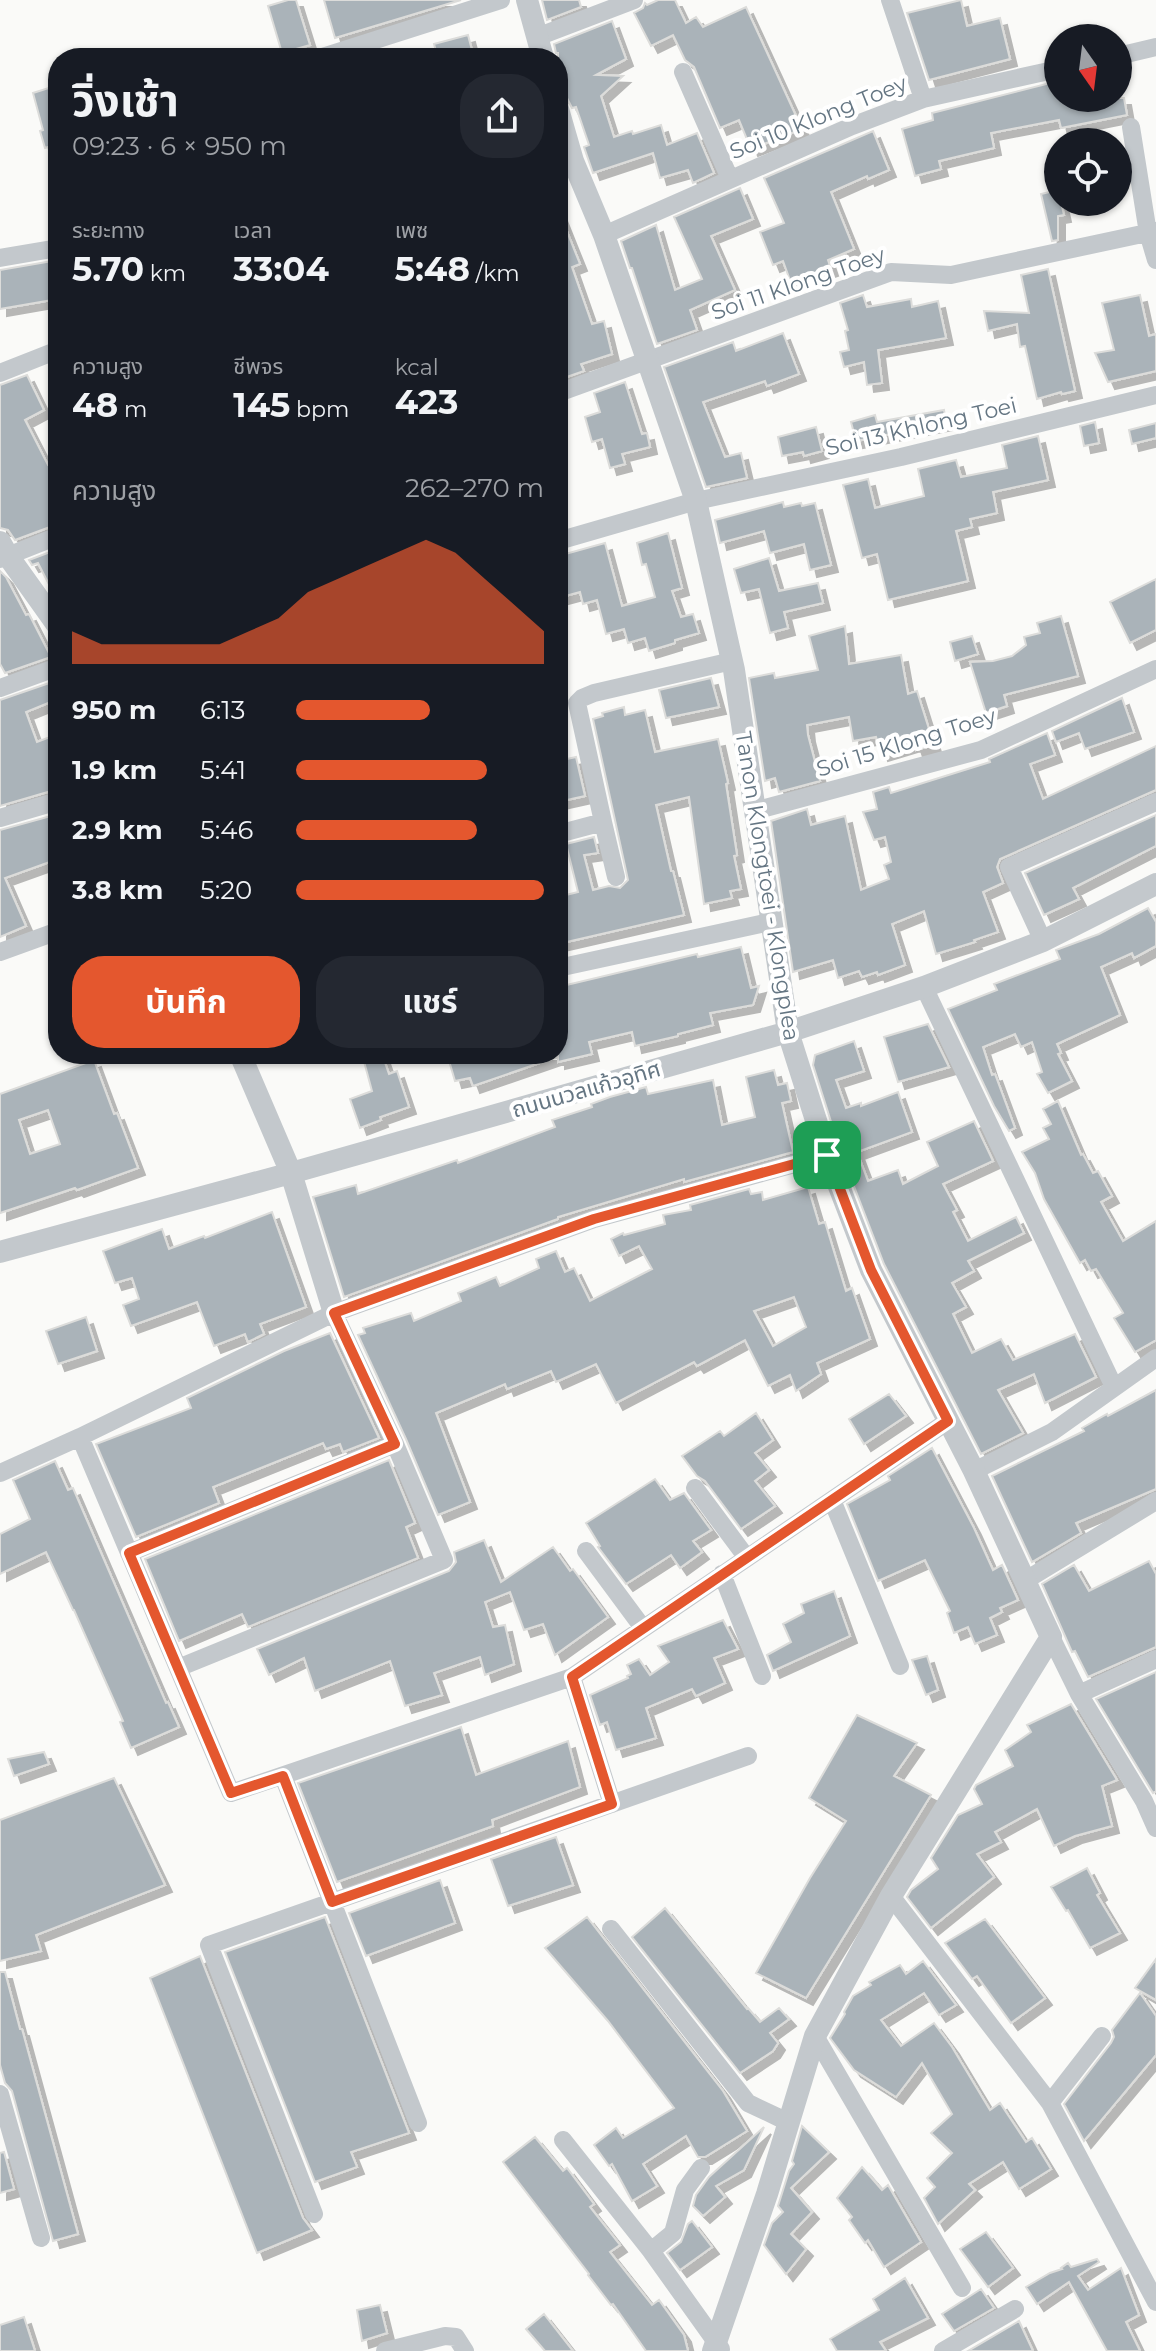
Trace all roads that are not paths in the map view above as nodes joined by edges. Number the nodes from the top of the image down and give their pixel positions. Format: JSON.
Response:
{"nodes":[{"id":1,"x":501,"y":0,"type":"edge"},
{"id":2,"x":527,"y":0,"type":"edge"},
{"id":3,"x":634,"y":0,"type":"edge"},
{"id":4,"x":890,"y":0,"type":"edge"},
{"id":5,"x":1156,"y":47,"type":"edge"},
{"id":6,"x":350,"y":48,"type":"edge"},
{"id":7,"x":540,"y":48,"type":"edge"},
{"id":8,"x":1132,"y":53,"type":"edge"},
{"id":9,"x":683,"y":72,"type":"dead end"},
{"id":10,"x":1044,"y":72,"type":"edge"},
{"id":11,"x":923,"y":99,"type":"junction"},
{"id":12,"x":1131,"y":127,"type":"dead end"},
{"id":13,"x":568,"y":167,"type":"edge"},
{"id":14,"x":730,"y":179,"type":"junction"},
{"id":15,"x":1152,"y":232,"type":"edge"},
{"id":16,"x":604,"y":235,"type":"junction"},
{"id":17,"x":48,"y":250,"type":"edge"},
{"id":18,"x":0,"y":258,"type":"edge"},
{"id":19,"x":1156,"y":260,"type":"edge"},
{"id":20,"x":48,"y":354,"type":"edge"},
{"id":21,"x":646,"y":361,"type":"junction"},
{"id":22,"x":0,"y":373,"type":"edge"},
{"id":23,"x":568,"y":389,"type":"edge"},
{"id":24,"x":1156,"y":395,"type":"edge"},
{"id":25,"x":696,"y":501,"type":"junction"},
{"id":26,"x":568,"y":538,"type":"edge"},
{"id":27,"x":48,"y":539,"type":"edge"},
{"id":28,"x":3,"y":552,"type":"edge"},
{"id":29,"x":48,"y":613,"type":"edge"},
{"id":30,"x":732,"y":661,"type":"junction"},
{"id":31,"x":1156,"y":669,"type":"edge"},
{"id":32,"x":48,"y":671,"type":"edge"},
{"id":33,"x":0,"y":688,"type":"edge"},
{"id":34,"x":577,"y":703,"type":"junction"},
{"id":35,"x":568,"y":706,"type":"edge"},
{"id":36,"x":1156,"y":802,"type":"edge"},
{"id":37,"x":48,"y":804,"type":"edge"},
{"id":38,"x":754,"y":811,"type":"junction"},
{"id":39,"x":0,"y":818,"type":"edge"},
{"id":40,"x":603,"y":822,"type":"junction"},
{"id":41,"x":568,"y":831,"type":"edge"},
{"id":42,"x":616,"y":877,"type":"dead end"},
{"id":43,"x":1156,"y":884,"type":"edge"},
{"id":44,"x":770,"y":922,"type":"junction"},
{"id":45,"x":48,"y":935,"type":"edge"},
{"id":46,"x":1043,"y":941,"type":"junction"},
{"id":47,"x":0,"y":952,"type":"edge"},
{"id":48,"x":568,"y":966,"type":"edge"},
{"id":49,"x":924,"y":987,"type":"junction"},
{"id":50,"x":788,"y":1032,"type":"junction"},
{"id":51,"x":244,"y":1064,"type":"edge"},
{"id":52,"x":827,"y":1155,"type":"junction"},
{"id":53,"x":291,"y":1173,"type":"junction"},
{"id":54,"x":0,"y":1252,"type":"edge"},
{"id":55,"x":334,"y":1313,"type":"junction"},
{"id":56,"x":1156,"y":1358,"type":"edge"},
{"id":57,"x":1114,"y":1387,"type":"junction"},
{"id":58,"x":948,"y":1421,"type":"junction"},
{"id":59,"x":80,"y":1437,"type":"junction"},
{"id":60,"x":395,"y":1444,"type":"junction"},
{"id":61,"x":974,"y":1471,"type":"junction"},
{"id":62,"x":0,"y":1473,"type":"edge"},
{"id":63,"x":695,"y":1488,"type":"dead end"},
{"id":64,"x":832,"y":1500,"type":"junction"},
{"id":65,"x":1156,"y":1501,"type":"edge"},
{"id":66,"x":586,"y":1551,"type":"dead end"},
{"id":67,"x":129,"y":1553,"type":"junction"},
{"id":68,"x":747,"y":1558,"type":"junction"},
{"id":69,"x":722,"y":1574,"type":"junction"},
{"id":70,"x":1026,"y":1580,"type":"junction"},
{"id":71,"x":643,"y":1628,"type":"junction"},
{"id":72,"x":1051,"y":1637,"type":"junction"},
{"id":73,"x":1156,"y":1659,"type":"edge"},
{"id":74,"x":900,"y":1666,"type":"dead end"},
{"id":75,"x":178,"y":1668,"type":"junction"},
{"id":76,"x":762,"y":1676,"type":"dead end"},
{"id":77,"x":572,"y":1677,"type":"junction"},
{"id":78,"x":1079,"y":1694,"type":"junction"},
{"id":79,"x":748,"y":1756,"type":"dead end"},
{"id":80,"x":283,"y":1776,"type":"junction"},
{"id":81,"x":1150,"y":1798,"type":"edge"},
{"id":82,"x":612,"y":1804,"type":"junction"},
{"id":83,"x":1156,"y":1828,"type":"edge"},
{"id":84,"x":891,"y":1896,"type":"junction"},
{"id":85,"x":332,"y":1902,"type":"junction"},
{"id":86,"x":611,"y":1929,"type":"dead end"},
{"id":87,"x":815,"y":2036,"type":"junction"},
{"id":88,"x":1102,"y":2036,"type":"dead end"},
{"id":89,"x":0,"y":2094,"type":"edge"},
{"id":90,"x":1050,"y":2103,"type":"junction"},
{"id":91,"x":788,"y":2122,"type":"junction"},
{"id":92,"x":418,"y":2123,"type":"dead end"},
{"id":93,"x":563,"y":2140,"type":"dead end"},
{"id":94,"x":7,"y":2144,"type":"edge"},
{"id":95,"x":701,"y":2168,"type":"dead end"},
{"id":96,"x":314,"y":2214,"type":"dead end"},
{"id":97,"x":41,"y":2238,"type":"dead end"},
{"id":98,"x":651,"y":2251,"type":"junction"},
{"id":99,"x":962,"y":2288,"type":"dead end"},
{"id":100,"x":1156,"y":2302,"type":"edge"},
{"id":101,"x":1015,"y":2309,"type":"dead end"},
{"id":102,"x":717,"y":2348,"type":"edge"},
{"id":103,"x":385,"y":2351,"type":"edge"},
{"id":104,"x":465,"y":2351,"type":"edge"},
{"id":105,"x":943,"y":2351,"type":"edge"}],
"edges":[{"from":1,"to":6,"type":"street"},
{"from":2,"to":7,"type":"street"},
{"from":3,"to":7,"type":"street"},
{"from":4,"to":11,"type":"street"},
{"from":5,"to":8,"type":"street"},
{"from":9,"to":14,"type":"street"},
{"from":10,"to":11,"type":"street","name":"Soi 10 Klong Toey"},
{"from":11,"to":14,"type":"street","name":"Soi 10 Klong Toey"},
{"from":12,"to":15,"type":"street"},
{"from":13,"to":16,"type":"street","name":"Tanon Klongtoei - Klongplea"},
{"from":14,"to":16,"type":"street","name":"Soi 10 Klong Toey"},
{"from":15,"to":19,"type":"street"},
{"from":15,"to":21,"type":"street","name":"Soi 11 Klong Toey"},
{"from":16,"to":21,"type":"street","name":"Tanon Klongtoei - Klongplea"},
{"from":17,"to":18,"type":"street"},
{"from":20,"to":22,"type":"street"},
{"from":21,"to":23,"type":"street","name":"Soi 11 Klong Toey"},
{"from":21,"to":25,"type":"street","name":"Tanon Klongtoei - Klongplea"},
{"from":24,"to":25,"type":"street","name":"Soi 13 Khlong Toei"},
{"from":25,"to":26,"type":"street","name":"Soi 13 Khlong Toei"},
{"from":25,"to":30,"type":"street","name":"Tanon Klongtoei - Klongplea"},
{"from":27,"to":28,"type":"street"},
{"from":28,"to":29,"type":"street"},
{"from":30,"to":34,"type":"street"},
{"from":30,"to":38,"type":"street","name":"Tanon Klongtoei - Klongplea"},
{"from":31,"to":38,"type":"street","name":"Soi 15 Klong Toey"},
{"from":32,"to":33,"type":"street"},
{"from":34,"to":35,"type":"street"},
{"from":34,"to":40,"type":"street"},
{"from":36,"to":46,"type":"street"},
{"from":37,"to":39,"type":"street"},
{"from":38,"to":44,"type":"street","name":"Tanon Klongtoei - Klongplea"},
{"from":40,"to":41,"type":"street"},
{"from":40,"to":42,"type":"street"},
{"from":43,"to":46,"type":"street","name":"ถนนนวลแก้วอุทิศ"},
{"from":44,"to":48,"type":"street"},
{"from":44,"to":50,"type":"street","name":"Tanon Klongtoei - Klongplea"},
{"from":45,"to":47,"type":"street"},
{"from":46,"to":49,"type":"street","name":"ถนนนวลแก้วอุทิศ"},
{"from":49,"to":50,"type":"street","name":"ถนนนวลแก้วอุทิศ"},
{"from":49,"to":57,"type":"street"},
{"from":50,"to":52,"type":"street","name":"Tanon Klongtoei - Klongplea"},
{"from":50,"to":53,"type":"street","name":"ถนนนวลแก้วอุทิศ"},
{"from":51,"to":53,"type":"street"},
{"from":52,"to":55,"type":"street"},
{"from":52,"to":58,"type":"street","name":"Tanon Klongtoei - Klongplea"},
{"from":53,"to":54,"type":"street","name":"ถนนนวลแก้วอุทิศ"},
{"from":53,"to":55,"type":"street"},
{"from":55,"to":59,"type":"street"},
{"from":55,"to":60,"type":"street"},
{"from":56,"to":57,"type":"street"},
{"from":57,"to":61,"type":"street"},
{"from":58,"to":61,"type":"street","name":"Tanon Klongtoei - Klongplea"},
{"from":58,"to":64,"type":"street"},
{"from":59,"to":62,"type":"street"},
{"from":59,"to":67,"type":"street"},
{"from":60,"to":67,"type":"street"},
{"from":60,"to":75,"type":"street"},
{"from":61,"to":70,"type":"street","name":"Tanon Klongtoei - Klongplea"},
{"from":63,"to":68,"type":"street"},
{"from":64,"to":68,"type":"street"},
{"from":64,"to":74,"type":"street"},
{"from":65,"to":70,"type":"street"},
{"from":66,"to":71,"type":"street"},
{"from":67,"to":75,"type":"street"},
{"from":68,"to":69,"type":"street"},
{"from":69,"to":71,"type":"street"},
{"from":69,"to":76,"type":"street"},
{"from":70,"to":72,"type":"street","name":"Tanon Klongtoei - Klongplea"},
{"from":71,"to":77,"type":"street"},
{"from":72,"to":78,"type":"street"},
{"from":72,"to":84,"type":"street"},
{"from":73,"to":78,"type":"street"},
{"from":75,"to":80,"type":"street"},
{"from":77,"to":80,"type":"street"},
{"from":77,"to":82,"type":"street"},
{"from":78,"to":81,"type":"street"},
{"from":79,"to":82,"type":"street"},
{"from":80,"to":85,"type":"street"},
{"from":81,"to":83,"type":"street"},
{"from":82,"to":85,"type":"street"},
{"from":84,"to":87,"type":"street"},
{"from":84,"to":90,"type":"street"},
{"from":85,"to":92,"type":"street"},
{"from":85,"to":96,"type":"street"},
{"from":86,"to":91,"type":"street"},
{"from":87,"to":91,"type":"street"},
{"from":87,"to":99,"type":"street"},
{"from":88,"to":90,"type":"street"},
{"from":89,"to":94,"type":"street"},
{"from":90,"to":100,"type":"street"},
{"from":91,"to":102,"type":"street"},
{"from":93,"to":98,"type":"street"},
{"from":94,"to":97,"type":"street"},
{"from":95,"to":98,"type":"street"},
{"from":98,"to":102,"type":"street"},
{"from":101,"to":105,"type":"street"},
{"from":103,"to":104,"type":"street"}]}
